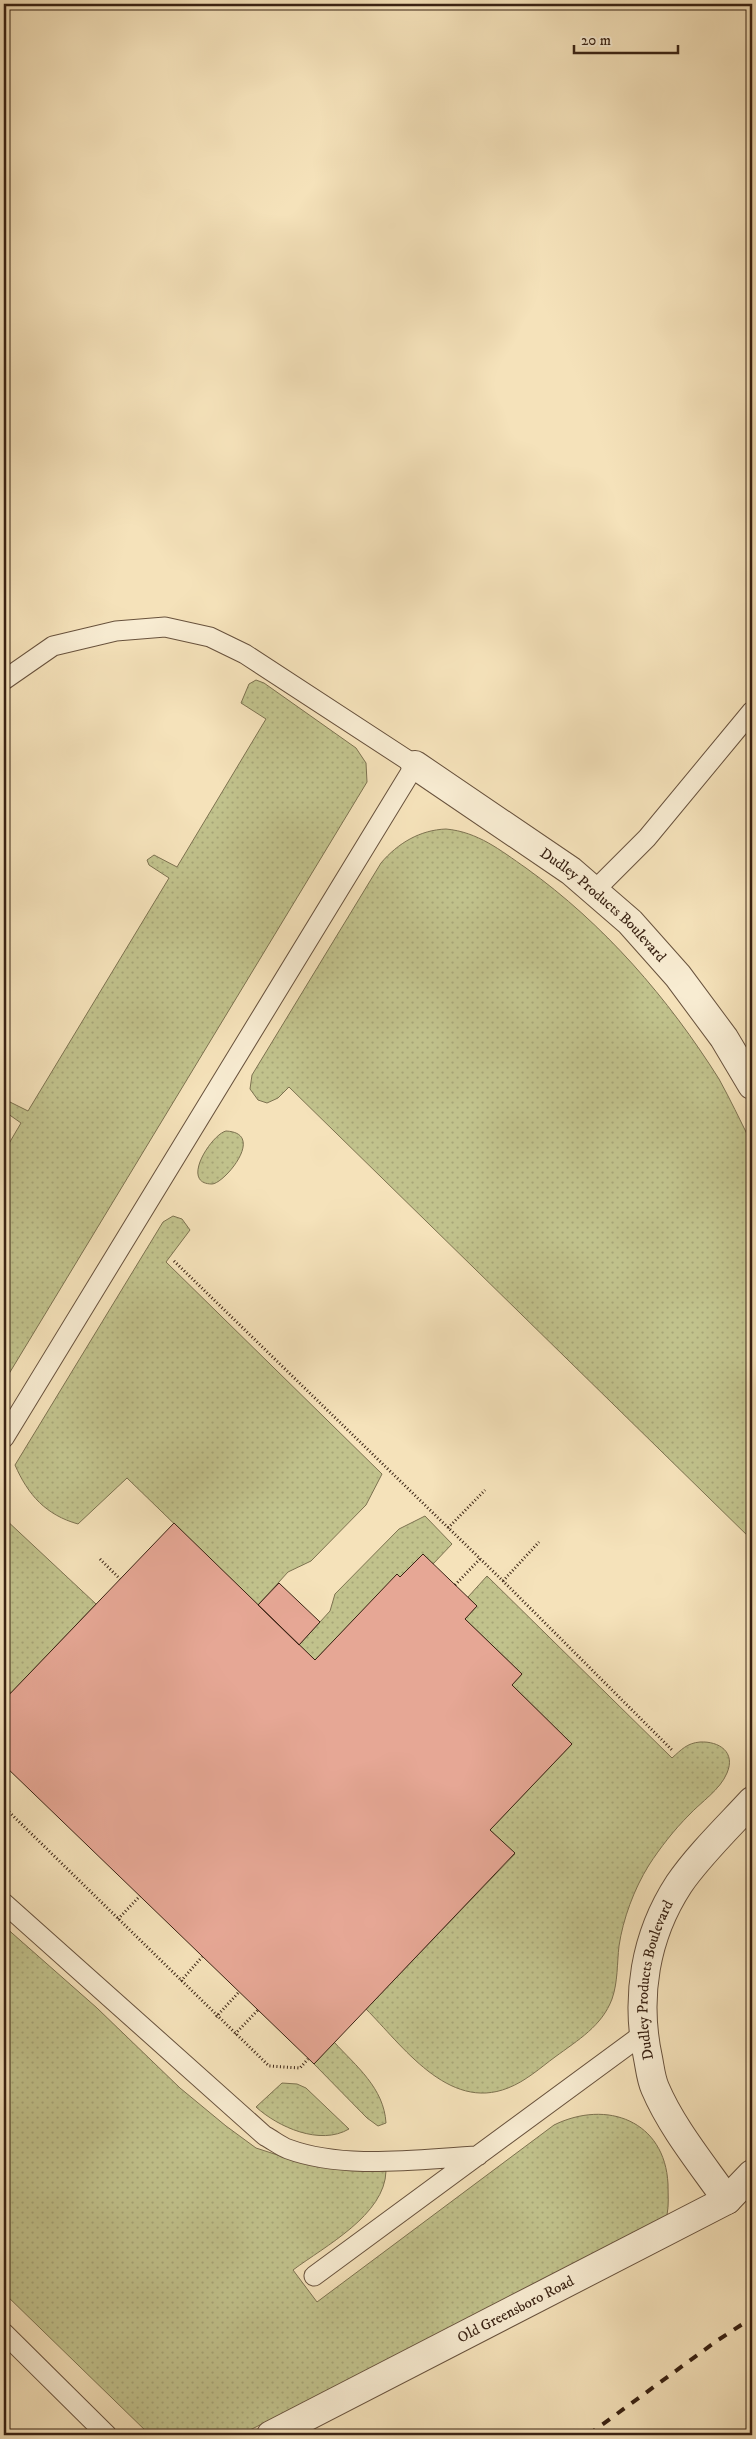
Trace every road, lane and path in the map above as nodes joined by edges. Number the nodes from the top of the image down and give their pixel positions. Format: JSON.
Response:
{"nodes":[{"id":1,"x":4,"y":680,"type":"edge"},
{"id":2,"x":752,"y":711,"type":"edge"},
{"id":3,"x":415,"y":765,"type":"junction"},
{"id":4,"x":594,"y":891,"type":"junction"},
{"id":5,"x":752,"y":1085,"type":"edge"},
{"id":6,"x":174,"y":1261,"type":"dead end"},
{"id":7,"x":4,"y":1438,"type":"edge"},
{"id":8,"x":486,"y":1490,"type":"dead end"},
{"id":9,"x":448,"y":1528,"type":"junction"},
{"id":10,"x":539,"y":1542,"type":"dead end"},
{"id":11,"x":100,"y":1559,"type":"dead end"},
{"id":12,"x":480,"y":1559,"type":"junction"},
{"id":13,"x":120,"y":1579,"type":"dead end"},
{"id":14,"x":503,"y":1581,"type":"junction"},
{"id":15,"x":455,"y":1585,"type":"dead end"},
{"id":16,"x":673,"y":1751,"type":"dead end"},
{"id":17,"x":752,"y":1801,"type":"edge"},
{"id":18,"x":4,"y":1807,"type":"edge"},
{"id":19,"x":140,"y":1896,"type":"dead end"},
{"id":20,"x":4,"y":1903,"type":"edge"},
{"id":21,"x":118,"y":1919,"type":"junction"},
{"id":22,"x":202,"y":1957,"type":"dead end"},
{"id":23,"x":180,"y":1981,"type":"junction"},
{"id":24,"x":239,"y":1992,"type":"dead end"},
{"id":25,"x":258,"y":2010,"type":"dead end"},
{"id":26,"x":216,"y":2017,"type":"junction"},
{"id":27,"x":234,"y":2034,"type":"junction"},
{"id":28,"x":643,"y":2034,"type":"junction"},
{"id":29,"x":308,"y":2059,"type":"dead end"},
{"id":30,"x":478,"y":2156,"type":"junction"},
{"id":31,"x":752,"y":2174,"type":"edge"},
{"id":32,"x":727,"y":2200,"type":"junction"},
{"id":33,"x":314,"y":2276,"type":"dead end"},
{"id":34,"x":4,"y":2333,"type":"edge"},
{"id":35,"x":107,"y":2435,"type":"edge"},
{"id":36,"x":271,"y":2435,"type":"edge"}],
"edges":[{"from":1,"to":3,"type":"lane"},
{"from":2,"to":4,"type":"lane"},
{"from":3,"to":4,"type":"street","name":"Dudley Products Boulevard"},
{"from":3,"to":7,"type":"lane"},
{"from":4,"to":5,"type":"street","name":"Dudley Products Boulevard"},
{"from":6,"to":9,"type":"path"},
{"from":8,"to":9,"type":"path"},
{"from":9,"to":12,"type":"path"},
{"from":10,"to":14,"type":"path"},
{"from":11,"to":13,"type":"path"},
{"from":12,"to":14,"type":"path"},
{"from":12,"to":15,"type":"path"},
{"from":14,"to":16,"type":"path"},
{"from":17,"to":28,"type":"street","name":"Dudley Products Boulevard"},
{"from":18,"to":21,"type":"path"},
{"from":19,"to":21,"type":"path"},
{"from":20,"to":30,"type":"lane"},
{"from":21,"to":23,"type":"path"},
{"from":22,"to":23,"type":"path"},
{"from":23,"to":26,"type":"path"},
{"from":24,"to":26,"type":"path"},
{"from":25,"to":27,"type":"path"},
{"from":26,"to":27,"type":"path"},
{"from":27,"to":29,"type":"path"},
{"from":28,"to":30,"type":"lane"},
{"from":28,"to":32,"type":"street","name":"Dudley Products Boulevard"},
{"from":30,"to":33,"type":"lane"},
{"from":31,"to":32,"type":"street","name":"Old Greensboro Road"},
{"from":32,"to":36,"type":"street","name":"Old Greensboro Road"},
{"from":34,"to":35,"type":"lane"}]}
